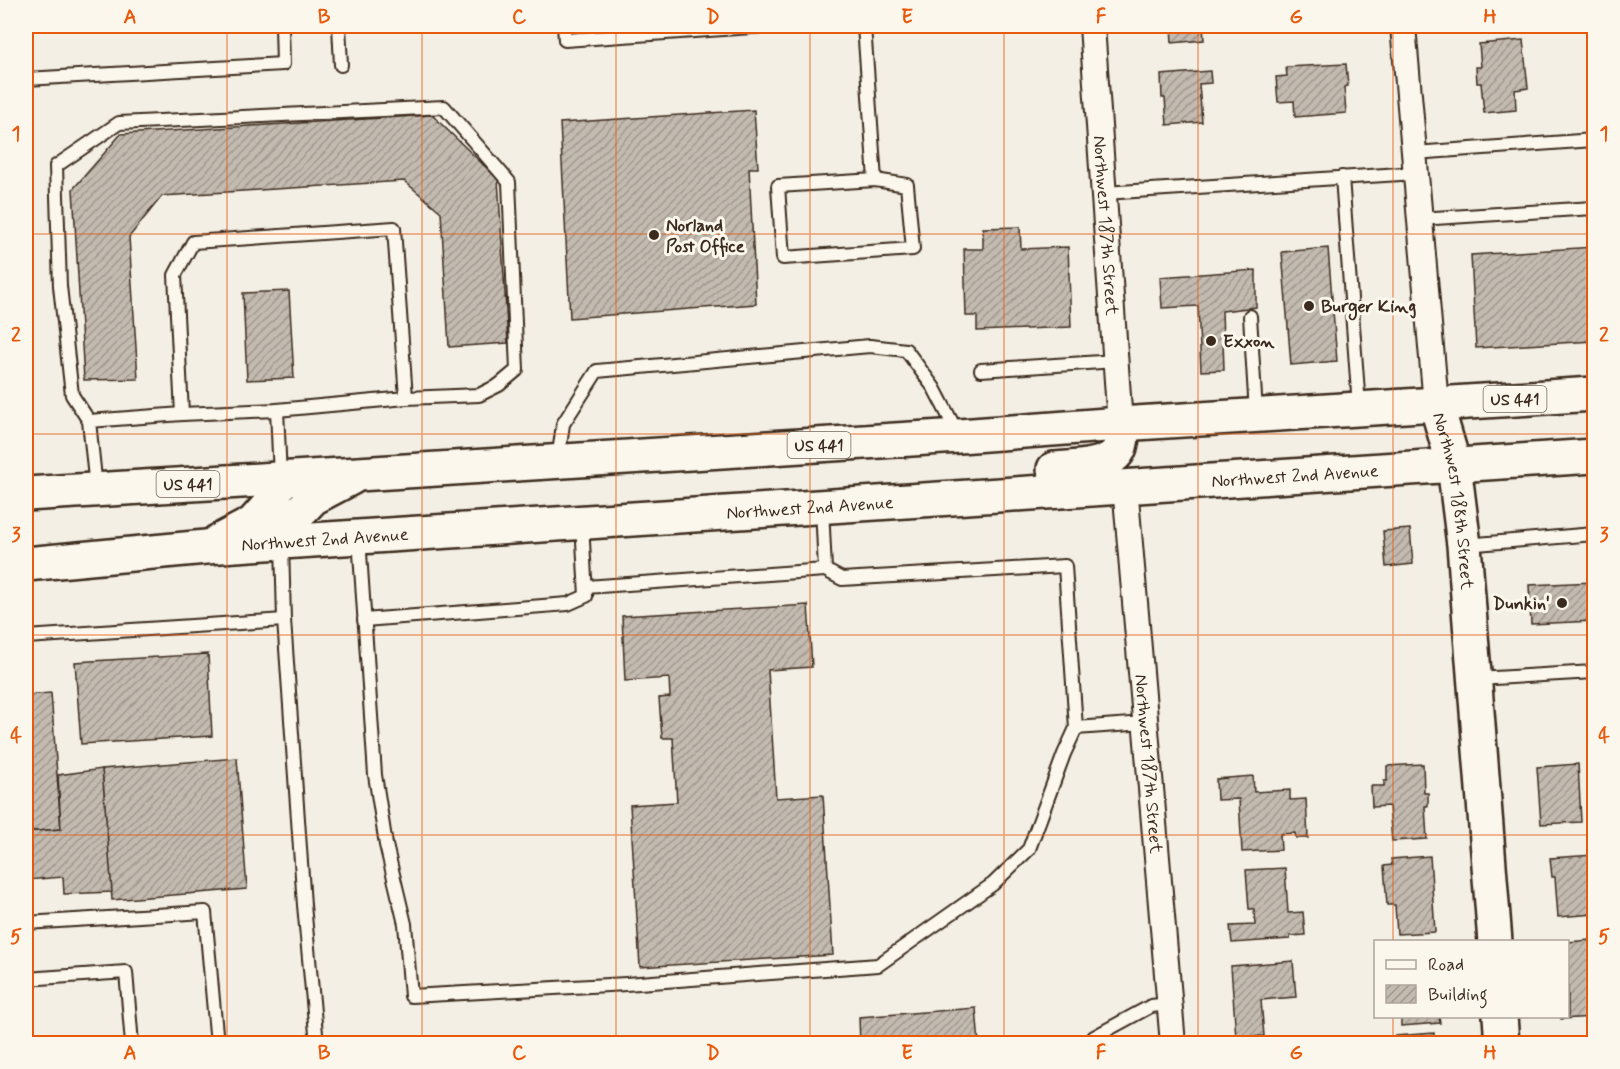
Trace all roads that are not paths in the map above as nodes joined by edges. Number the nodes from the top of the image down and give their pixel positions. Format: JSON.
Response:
{"nodes":[{"id":1,"x":282,"y":26,"type":"edge"},
{"id":2,"x":339,"y":26,"type":"edge"},
{"id":3,"x":564,"y":26,"type":"edge"},
{"id":4,"x":766,"y":26,"type":"edge"},
{"id":5,"x":864,"y":26,"type":"edge"},
{"id":6,"x":1092,"y":26,"type":"edge"},
{"id":7,"x":1403,"y":26,"type":"edge"},
{"id":8,"x":341,"y":65,"type":"dead end"},
{"id":9,"x":26,"y":78,"type":"edge"},
{"id":10,"x":1594,"y":140,"type":"edge"},
{"id":11,"x":1415,"y":163,"type":"junction"},
{"id":12,"x":1342,"y":177,"type":"junction"},
{"id":13,"x":875,"y":180,"type":"junction"},
{"id":14,"x":1104,"y":193,"type":"junction"},
{"id":15,"x":1594,"y":208,"type":"edge"},
{"id":16,"x":1419,"y":219,"type":"junction"},
{"id":17,"x":1250,"y":316,"type":"dead end"},
{"id":18,"x":1116,"y":360,"type":"junction"},
{"id":19,"x":981,"y":370,"type":"dead end"},
{"id":20,"x":1594,"y":394,"type":"edge"},
{"id":21,"x":406,"y":398,"type":"junction"},
{"id":22,"x":1436,"y":404,"type":"junction"},
{"id":23,"x":277,"y":410,"type":"junction"},
{"id":24,"x":1359,"y":410,"type":"junction"},
{"id":25,"x":182,"y":414,"type":"junction"},
{"id":26,"x":1257,"y":416,"type":"junction"},
{"id":27,"x":89,"y":422,"type":"junction"},
{"id":28,"x":1120,"y":424,"type":"junction"},
{"id":29,"x":959,"y":436,"type":"junction"},
{"id":30,"x":1594,"y":456,"type":"edge"},
{"id":31,"x":558,"y":461,"type":"junction"},
{"id":32,"x":1454,"y":465,"type":"junction"},
{"id":33,"x":358,"y":474,"type":"junction"},
{"id":34,"x":280,"y":479,"type":"junction"},
{"id":35,"x":1125,"y":486,"type":"junction"},
{"id":36,"x":96,"y":490,"type":"junction"},
{"id":37,"x":26,"y":494,"type":"edge"},
{"id":38,"x":999,"y":494,"type":"junction"},
{"id":39,"x":822,"y":506,"type":"junction"},
{"id":40,"x":582,"y":521,"type":"junction"},
{"id":41,"x":1594,"y":534,"type":"edge"},
{"id":42,"x":358,"y":537,"type":"junction"},
{"id":43,"x":282,"y":542,"type":"junction"},
{"id":44,"x":1464,"y":545,"type":"junction"},
{"id":45,"x":206,"y":547,"type":"junction"},
{"id":46,"x":26,"y":564,"type":"edge"},
{"id":47,"x":825,"y":570,"type":"junction"},
{"id":48,"x":586,"y":587,"type":"junction"},
{"id":49,"x":284,"y":620,"type":"junction"},
{"id":50,"x":364,"y":620,"type":"junction"},
{"id":51,"x":26,"y":637,"type":"edge"},
{"id":52,"x":1594,"y":672,"type":"edge"},
{"id":53,"x":1475,"y":679,"type":"junction"},
{"id":54,"x":1145,"y":723,"type":"junction"},
{"id":55,"x":1077,"y":728,"type":"junction"},
{"id":56,"x":26,"y":923,"type":"edge"},
{"id":57,"x":1495,"y":940,"type":"edge"},
{"id":58,"x":26,"y":979,"type":"edge"},
{"id":59,"x":1170,"y":1004,"type":"junction"},
{"id":60,"x":1500,"y":1018,"type":"edge"},
{"id":61,"x":132,"y":1044,"type":"edge"},
{"id":62,"x":217,"y":1044,"type":"edge"},
{"id":63,"x":316,"y":1044,"type":"edge"},
{"id":64,"x":1094,"y":1044,"type":"edge"},
{"id":65,"x":1173,"y":1044,"type":"edge"},
{"id":66,"x":1502,"y":1044,"type":"edge"}],
"edges":[{"from":1,"to":9,"type":"lane"},
{"from":2,"to":8,"type":"lane"},
{"from":3,"to":4,"type":"lane"},
{"from":5,"to":13,"type":"lane"},
{"from":6,"to":14,"type":"street","name":"Northwest 187th Street"},
{"from":7,"to":11,"type":"street","name":"Northwest 188th Street"},
{"from":10,"to":11,"type":"lane"},
{"from":11,"to":12,"type":"lane"},
{"from":11,"to":16,"type":"street","name":"Northwest 188th Street"},
{"from":12,"to":14,"type":"lane"},
{"from":12,"to":24,"type":"lane"},
{"from":13,"to":13,"type":"lane"},
{"from":14,"to":18,"type":"street","name":"Northwest 187th Street"},
{"from":15,"to":16,"type":"lane"},
{"from":16,"to":22,"type":"street","name":"Northwest 188th Street"},
{"from":17,"to":26,"type":"lane"},
{"from":18,"to":19,"type":"lane"},
{"from":18,"to":28,"type":"street","name":"Northwest 187th Street"},
{"from":20,"to":22,"type":"main road","number":"US 441"},
{"from":21,"to":23,"type":"lane"},
{"from":21,"to":25,"type":"lane"},
{"from":21,"to":27,"type":"lane"},
{"from":22,"to":24,"type":"main road","number":"US 441"},
{"from":22,"to":32,"type":"main road","name":"Northwest 188th Street"},
{"from":23,"to":25,"type":"lane"},
{"from":23,"to":34,"type":"lane"},
{"from":24,"to":26,"type":"main road","number":"US 441"},
{"from":25,"to":27,"type":"lane"},
{"from":26,"to":28,"type":"main road","number":"US 441"},
{"from":27,"to":36,"type":"lane"},
{"from":28,"to":29,"type":"main road","number":"US 441"},
{"from":28,"to":38,"type":"main road"},
{"from":29,"to":31,"type":"main road","number":"US 441"},
{"from":29,"to":31,"type":"lane"},
{"from":30,"to":32,"type":"main road","name":"Northwest 2nd Avenue"},
{"from":31,"to":33,"type":"main road","number":"US 441"},
{"from":32,"to":35,"type":"main road","name":"Northwest 2nd Avenue"},
{"from":32,"to":44,"type":"main road","name":"Northwest 188th Street"},
{"from":33,"to":34,"type":"main road","number":"US 441"},
{"from":33,"to":43,"type":"main road"},
{"from":34,"to":36,"type":"main road","number":"US 441"},
{"from":34,"to":45,"type":"main road"},
{"from":35,"to":38,"type":"main road","name":"Northwest 2nd Avenue"},
{"from":35,"to":54,"type":"street","name":"Northwest 187th Street"},
{"from":36,"to":37,"type":"main road","number":"US 441"},
{"from":38,"to":39,"type":"main road","name":"Northwest 2nd Avenue"},
{"from":39,"to":40,"type":"main road","name":"Northwest 2nd Avenue"},
{"from":39,"to":47,"type":"lane"},
{"from":40,"to":42,"type":"main road","name":"Northwest 2nd Avenue"},
{"from":40,"to":48,"type":"lane"},
{"from":41,"to":44,"type":"lane"},
{"from":42,"to":43,"type":"main road","name":"Northwest 2nd Avenue"},
{"from":42,"to":50,"type":"lane"},
{"from":43,"to":45,"type":"main road","name":"Northwest 2nd Avenue"},
{"from":43,"to":49,"type":"lane"},
{"from":44,"to":53,"type":"main road","name":"Northwest 188th Street"},
{"from":45,"to":46,"type":"main road","name":"Northwest 2nd Avenue"},
{"from":47,"to":48,"type":"lane"},
{"from":47,"to":55,"type":"lane"},
{"from":48,"to":50,"type":"lane"},
{"from":49,"to":51,"type":"lane"},
{"from":49,"to":63,"type":"lane"},
{"from":50,"to":55,"type":"lane"},
{"from":52,"to":53,"type":"lane"},
{"from":53,"to":57,"type":"main road","name":"Northwest 188th Street"},
{"from":54,"to":55,"type":"lane"},
{"from":54,"to":59,"type":"street","name":"Northwest 187th Street"},
{"from":56,"to":62,"type":"lane"},
{"from":58,"to":61,"type":"lane"},
{"from":59,"to":64,"type":"lane"},
{"from":59,"to":65,"type":"street","name":"Northwest 187th Street"},
{"from":60,"to":66,"type":"main road"}]}
